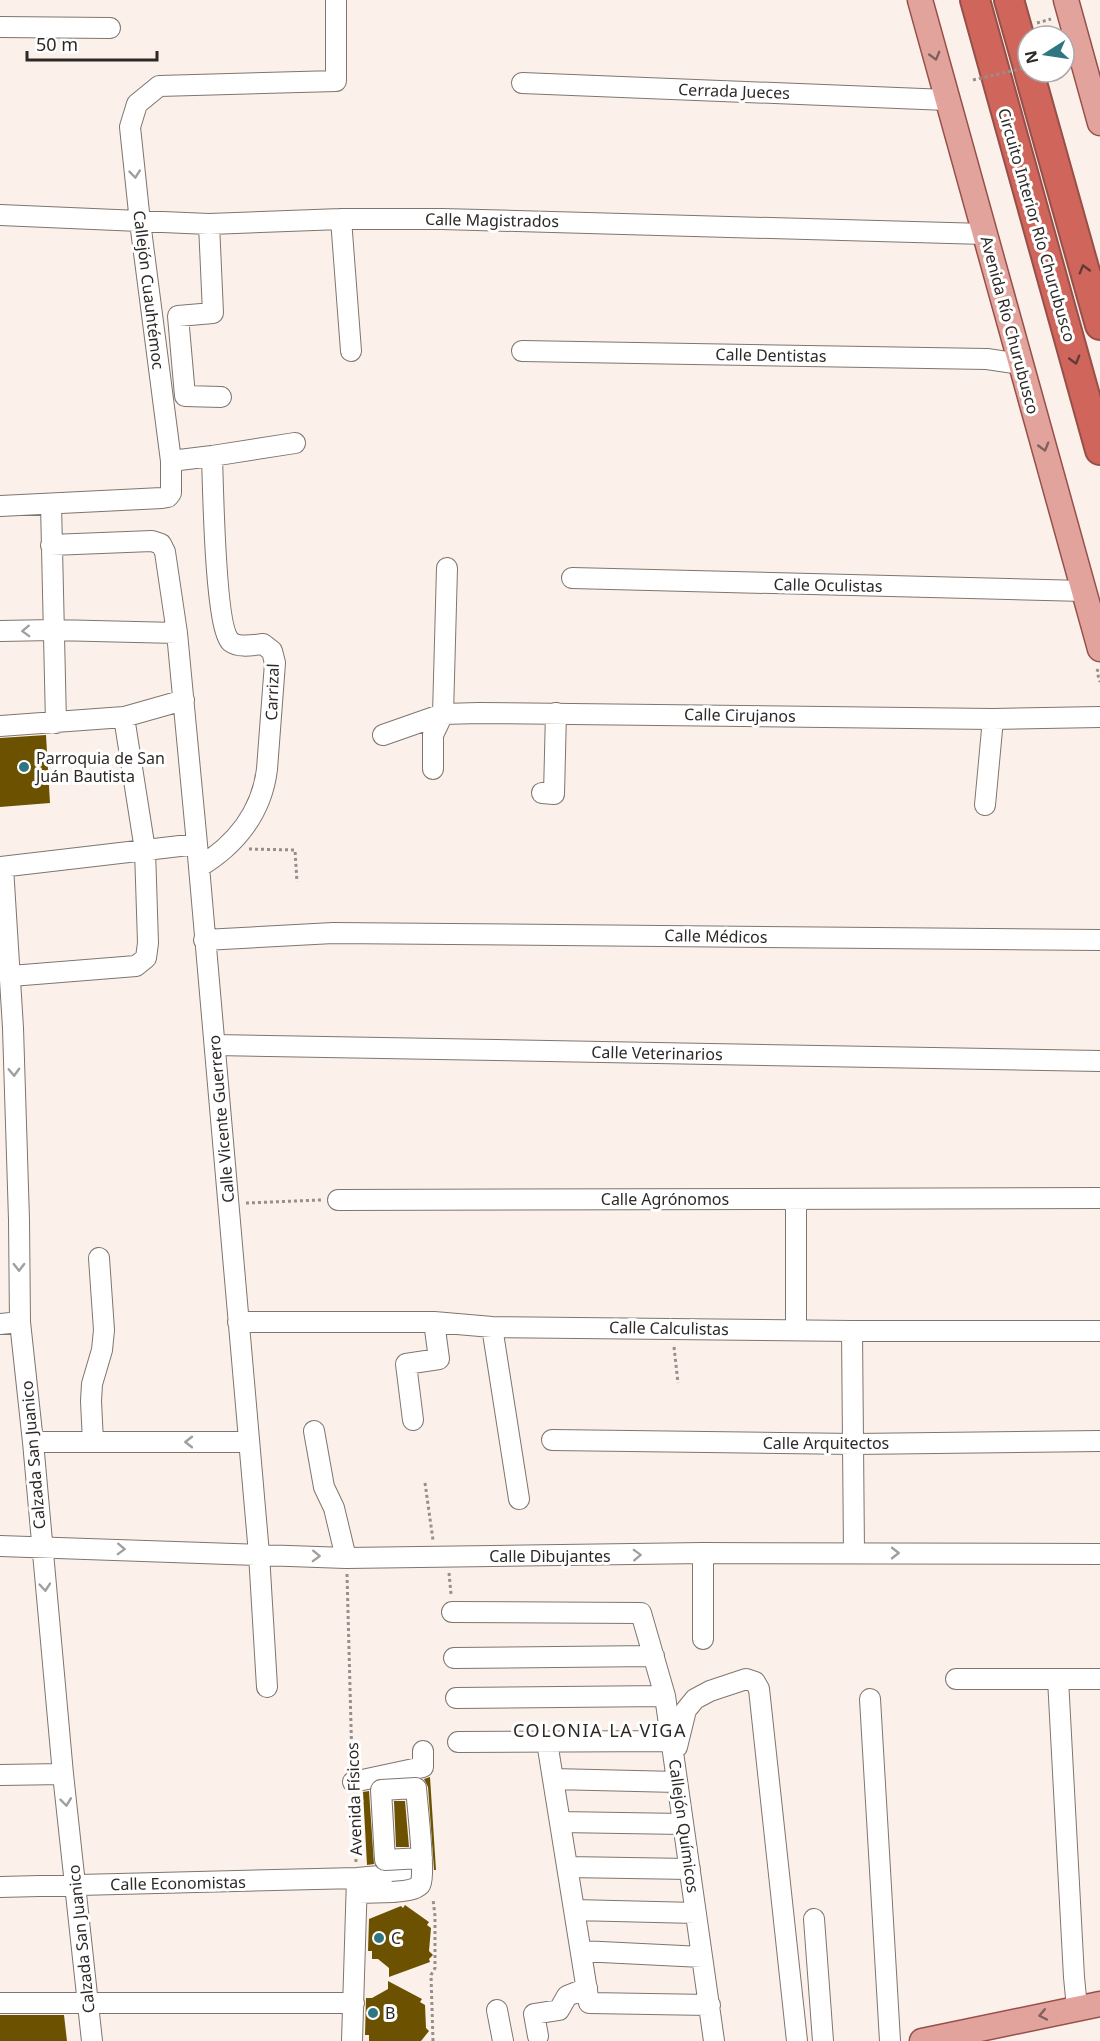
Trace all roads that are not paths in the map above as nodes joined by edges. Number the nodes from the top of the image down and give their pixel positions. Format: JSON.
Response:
{"nodes":[{"id":1,"x":336,"y":0,"type":"edge"},
{"id":2,"x":920,"y":0,"type":"edge"},
{"id":3,"x":975,"y":0,"type":"edge"},
{"id":4,"x":1010,"y":0,"type":"edge"},
{"id":5,"x":1066,"y":0,"type":"edge"},
{"id":6,"x":1016,"y":24,"type":"edge"},
{"id":7,"x":0,"y":27,"type":"edge"},
{"id":8,"x":110,"y":28,"type":"dead end"},
{"id":9,"x":1092,"y":67,"type":"edge"},
{"id":10,"x":522,"y":83,"type":"dead end"},
{"id":11,"x":1032,"y":84,"type":"edge"},
{"id":12,"x":947,"y":100,"type":"junction"},
{"id":13,"x":1100,"y":123,"type":"edge"},
{"id":14,"x":0,"y":215,"type":"edge"},
{"id":15,"x":341,"y":219,"type":"junction"},
{"id":16,"x":140,"y":222,"type":"junction"},
{"id":17,"x":209,"y":224,"type":"junction"},
{"id":18,"x":985,"y":234,"type":"junction"},
{"id":19,"x":1100,"y":325,"type":"edge"},
{"id":20,"x":351,"y":351,"type":"dead end"},
{"id":21,"x":522,"y":351,"type":"dead end"},
{"id":22,"x":1021,"y":364,"type":"junction"},
{"id":23,"x":221,"y":397,"type":"dead end"},
{"id":24,"x":295,"y":443,"type":"dead end"},
{"id":25,"x":1100,"y":450,"type":"edge"},
{"id":26,"x":212,"y":456,"type":"junction"},
{"id":27,"x":171,"y":461,"type":"junction"},
{"id":28,"x":51,"y":504,"type":"junction"},
{"id":29,"x":0,"y":506,"type":"edge"},
{"id":30,"x":51,"y":545,"type":"junction"},
{"id":31,"x":447,"y":568,"type":"dead end"},
{"id":32,"x":572,"y":578,"type":"dead end"},
{"id":33,"x":1084,"y":591,"type":"junction"},
{"id":34,"x":53,"y":630,"type":"junction"},
{"id":35,"x":0,"y":631,"type":"edge"},
{"id":36,"x":177,"y":633,"type":"junction"},
{"id":37,"x":1098,"y":660,"type":"edge"},
{"id":38,"x":184,"y":700,"type":"junction"},
{"id":39,"x":556,"y":713,"type":"junction"},
{"id":40,"x":443,"y":714,"type":"junction"},
{"id":41,"x":124,"y":717,"type":"junction"},
{"id":42,"x":1100,"y":717,"type":"edge"},
{"id":43,"x":993,"y":719,"type":"junction"},
{"id":44,"x":56,"y":723,"type":"junction"},
{"id":45,"x":0,"y":726,"type":"edge"},
{"id":46,"x":383,"y":735,"type":"dead end"},
{"id":47,"x":433,"y":770,"type":"dead end"},
{"id":48,"x":542,"y":793,"type":"dead end"},
{"id":49,"x":985,"y":805,"type":"dead end"},
{"id":50,"x":197,"y":844,"type":"junction"},
{"id":51,"x":145,"y":850,"type":"junction"},
{"id":52,"x":2,"y":867,"type":"edge"},
{"id":53,"x":199,"y":867,"type":"junction"},
{"id":54,"x":204,"y":940,"type":"junction"},
{"id":55,"x":1100,"y":940,"type":"edge"},
{"id":56,"x":11,"y":976,"type":"junction"},
{"id":57,"x":6,"y":1028,"type":"edge"},
{"id":58,"x":215,"y":1045,"type":"junction"},
{"id":59,"x":1100,"y":1061,"type":"edge"},
{"id":60,"x":1100,"y":1198,"type":"edge"},
{"id":61,"x":796,"y":1199,"type":"junction"},
{"id":62,"x":338,"y":1200,"type":"road end"},
{"id":63,"x":99,"y":1258,"type":"dead end"},
{"id":64,"x":20,"y":1322,"type":"junction"},
{"id":65,"x":238,"y":1322,"type":"junction"},
{"id":66,"x":434,"y":1322,"type":"junction"},
{"id":67,"x":0,"y":1324,"type":"edge"},
{"id":68,"x":492,"y":1327,"type":"junction"},
{"id":69,"x":796,"y":1330,"type":"junction"},
{"id":70,"x":852,"y":1331,"type":"junction"},
{"id":71,"x":1100,"y":1331,"type":"edge"},
{"id":72,"x":413,"y":1420,"type":"dead end"},
{"id":73,"x":314,"y":1431,"type":"dead end"},
{"id":74,"x":552,"y":1440,"type":"dead end"},
{"id":75,"x":1100,"y":1441,"type":"edge"},
{"id":76,"x":33,"y":1442,"type":"junction"},
{"id":77,"x":93,"y":1442,"type":"junction"},
{"id":78,"x":248,"y":1442,"type":"junction"},
{"id":79,"x":854,"y":1444,"type":"junction"},
{"id":80,"x":519,"y":1499,"type":"dead end"},
{"id":81,"x":0,"y":1546,"type":"edge"},
{"id":82,"x":41,"y":1546,"type":"junction"},
{"id":83,"x":703,"y":1553,"type":"junction"},
{"id":84,"x":854,"y":1553,"type":"junction"},
{"id":85,"x":259,"y":1554,"type":"junction"},
{"id":86,"x":1100,"y":1554,"type":"edge"},
{"id":87,"x":346,"y":1558,"type":"junction"},
{"id":88,"x":452,"y":1612,"type":"dead end"},
{"id":89,"x":703,"y":1639,"type":"dead end"},
{"id":90,"x":654,"y":1656,"type":"junction"},
{"id":91,"x":454,"y":1658,"type":"dead end"},
{"id":92,"x":956,"y":1679,"type":"dead end"},
{"id":93,"x":1058,"y":1679,"type":"junction"},
{"id":94,"x":1100,"y":1679,"type":"edge"},
{"id":95,"x":267,"y":1687,"type":"dead end"},
{"id":96,"x":665,"y":1696,"type":"junction"},
{"id":97,"x":456,"y":1698,"type":"dead end"},
{"id":98,"x":870,"y":1699,"type":"dead end"},
{"id":99,"x":458,"y":1742,"type":"dead end"},
{"id":100,"x":547,"y":1742,"type":"junction"},
{"id":101,"x":673,"y":1749,"type":"junction"},
{"id":102,"x":423,"y":1751,"type":"dead end"},
{"id":103,"x":63,"y":1774,"type":"junction"},
{"id":104,"x":0,"y":1775,"type":"edge"},
{"id":105,"x":553,"y":1779,"type":"junction"},
{"id":106,"x":353,"y":1782,"type":"road end"},
{"id":107,"x":678,"y":1782,"type":"junction"},
{"id":108,"x":560,"y":1822,"type":"junction"},
{"id":109,"x":683,"y":1824,"type":"junction"},
{"id":110,"x":567,"y":1867,"type":"junction"},
{"id":111,"x":417,"y":1868,"type":"road end"},
{"id":112,"x":690,"y":1869,"type":"junction"},
{"id":113,"x":76,"y":1885,"type":"junction"},
{"id":114,"x":357,"y":1885,"type":"junction"},
{"id":115,"x":0,"y":1887,"type":"edge"},
{"id":116,"x":574,"y":1910,"type":"junction"},
{"id":117,"x":696,"y":1913,"type":"junction"},
{"id":118,"x":814,"y":1919,"type":"dead end"},
{"id":119,"x":581,"y":1951,"type":"junction"},
{"id":120,"x":702,"y":1957,"type":"junction"},
{"id":121,"x":586,"y":1988,"type":"junction"},
{"id":122,"x":88,"y":2002,"type":"junction"},
{"id":123,"x":0,"y":2003,"type":"edge"},
{"id":124,"x":354,"y":2003,"type":"junction"},
{"id":125,"x":710,"y":2005,"type":"junction"},
{"id":126,"x":1089,"y":2006,"type":"edge"},
{"id":127,"x":497,"y":2010,"type":"dead end"},
{"id":128,"x":538,"y":2036,"type":"dead end"},
{"id":129,"x":92,"y":2041,"type":"edge"},
{"id":130,"x":352,"y":2041,"type":"edge"},
{"id":131,"x":503,"y":2041,"type":"edge"},
{"id":132,"x":714,"y":2041,"type":"edge"},
{"id":133,"x":797,"y":2041,"type":"edge"},
{"id":134,"x":823,"y":2041,"type":"edge"},
{"id":135,"x":890,"y":2041,"type":"edge"},
{"id":136,"x":922,"y":2041,"type":"edge"}],
"edges":[{"from":1,"to":16,"type":"street","name":"Callejón Cuauhtémoc","one_way":true},
{"from":2,"to":12,"type":"main road","name":"Avenida Río Churubusco","one_way":true},
{"from":3,"to":25,"type":"highway","name":"Circuito Interior Río Churubusco","one_way":true},
{"from":4,"to":6,"type":"highway"},
{"from":5,"to":9,"type":"main road"},
{"from":7,"to":8,"type":"street"},
{"from":9,"to":13,"type":"main road"},
{"from":10,"to":12,"type":"street","name":"Cerrada Jueces"},
{"from":19,"to":11,"type":"highway","name":"Circuito Interior Río Churubusco","one_way":true},
{"from":12,"to":18,"type":"main road","name":"Avenida Río Churubusco"},
{"from":14,"to":16,"type":"street","name":"Calle Magistrados"},
{"from":15,"to":17,"type":"street","name":"Calle Magistrados"},
{"from":15,"to":18,"type":"street","name":"Calle Magistrados"},
{"from":15,"to":20,"type":"street"},
{"from":16,"to":17,"type":"street","name":"Calle Magistrados"},
{"from":16,"to":27,"type":"street","name":"Callejón Cuauhtémoc"},
{"from":17,"to":23,"type":"street"},
{"from":18,"to":22,"type":"main road","name":"Avenida Río Churubusco"},
{"from":21,"to":22,"type":"street","name":"Calle Dentistas"},
{"from":22,"to":33,"type":"main road","name":"Avenida Río Churubusco","one_way":true},
{"from":24,"to":26,"type":"street"},
{"from":26,"to":27,"type":"street"},
{"from":26,"to":53,"type":"street","name":"Carrizal"},
{"from":27,"to":28,"type":"street","name":"Callejón Cuauhtémoc"},
{"from":28,"to":29,"type":"street"},
{"from":28,"to":30,"type":"street"},
{"from":30,"to":34,"type":"street"},
{"from":30,"to":36,"type":"street","name":"Calle Vicente Guerrero"},
{"from":31,"to":40,"type":"street"},
{"from":32,"to":33,"type":"street","name":"Calle Oculistas"},
{"from":33,"to":37,"type":"main road","name":"Avenida Río Churubusco"},
{"from":34,"to":35,"type":"street","one_way":true},
{"from":34,"to":36,"type":"street"},
{"from":34,"to":44,"type":"street"},
{"from":36,"to":38,"type":"street","name":"Calle Vicente Guerrero"},
{"from":38,"to":41,"type":"street"},
{"from":38,"to":50,"type":"street","name":"Calle Vicente Guerrero"},
{"from":39,"to":40,"type":"street","name":"Calle Cirujanos"},
{"from":39,"to":43,"type":"street","name":"Calle Cirujanos"},
{"from":39,"to":48,"type":"street"},
{"from":40,"to":46,"type":"street","name":"Calle Cirujanos"},
{"from":40,"to":47,"type":"street"},
{"from":41,"to":44,"type":"street"},
{"from":41,"to":51,"type":"street"},
{"from":42,"to":43,"type":"street","name":"Calle Cirujanos"},
{"from":43,"to":49,"type":"street"},
{"from":44,"to":45,"type":"street"},
{"from":50,"to":51,"type":"street"},
{"from":50,"to":53,"type":"street","name":"Calle Vicente Guerrero"},
{"from":51,"to":52,"type":"street"},
{"from":51,"to":56,"type":"street"},
{"from":52,"to":56,"type":"street","name":"Calzada San Juanico"},
{"from":53,"to":54,"type":"street","name":"Calle Vicente Guerrero"},
{"from":54,"to":55,"type":"street","name":"Calle Médicos"},
{"from":54,"to":58,"type":"street","name":"Calle Vicente Guerrero"},
{"from":56,"to":57,"type":"street","name":"Calzada San Juanico"},
{"from":57,"to":64,"type":"street","name":"Calzada San Juanico","one_way":true},
{"from":58,"to":59,"type":"street","name":"Calle Veterinarios"},
{"from":58,"to":65,"type":"street","name":"Calle Vicente Guerrero"},
{"from":60,"to":61,"type":"street","name":"Calle Agrónomos"},
{"from":61,"to":62,"type":"street","name":"Calle Agrónomos"},
{"from":61,"to":69,"type":"street"},
{"from":63,"to":77,"type":"street"},
{"from":64,"to":67,"type":"street"},
{"from":64,"to":76,"type":"street","name":"Calzada San Juanico"},
{"from":65,"to":66,"type":"street","name":"Calle Calculistas"},
{"from":65,"to":78,"type":"street","name":"Calle Vicente Guerrero"},
{"from":66,"to":68,"type":"street","name":"Calle Calculistas"},
{"from":66,"to":72,"type":"street"},
{"from":68,"to":69,"type":"street","name":"Calle Calculistas"},
{"from":68,"to":80,"type":"street"},
{"from":69,"to":70,"type":"street","name":"Calle Calculistas"},
{"from":70,"to":71,"type":"street","name":"Calle Calculistas"},
{"from":70,"to":79,"type":"street"},
{"from":73,"to":87,"type":"street"},
{"from":74,"to":79,"type":"street","name":"Calle Arquitectos"},
{"from":75,"to":79,"type":"street","name":"Calle Arquitectos"},
{"from":76,"to":77,"type":"street"},
{"from":76,"to":82,"type":"street","name":"Calzada San Juanico"},
{"from":78,"to":77,"type":"street","one_way":true},
{"from":78,"to":85,"type":"street","name":"Calle Vicente Guerrero"},
{"from":79,"to":84,"type":"street"},
{"from":81,"to":82,"type":"street","name":"Calle Dibujantes"},
{"from":82,"to":85,"type":"street","name":"Calle Dibujantes","one_way":true},
{"from":82,"to":103,"type":"street","name":"Calzada San Juanico","one_way":true},
{"from":83,"to":84,"type":"street","name":"Calle Dibujantes"},
{"from":87,"to":83,"type":"street","name":"Calle Dibujantes","one_way":true},
{"from":83,"to":89,"type":"street"},
{"from":84,"to":86,"type":"street","name":"Calle Dibujantes","one_way":true},
{"from":85,"to":87,"type":"street","name":"Calle Dibujantes","one_way":true},
{"from":85,"to":95,"type":"street","name":"Calle Vicente Guerrero"},
{"from":88,"to":90,"type":"street","name":"Callejón Químicos"},
{"from":90,"to":91,"type":"street"},
{"from":90,"to":96,"type":"street","name":"Callejón Químicos"},
{"from":92,"to":93,"type":"street"},
{"from":93,"to":94,"type":"street"},
{"from":93,"to":126,"type":"street"},
{"from":96,"to":97,"type":"street"},
{"from":96,"to":101,"type":"street","name":"Callejón Químicos"},
{"from":98,"to":135,"type":"street"},
{"from":99,"to":100,"type":"street"},
{"from":100,"to":101,"type":"street"},
{"from":100,"to":105,"type":"street"},
{"from":101,"to":107,"type":"street","name":"Callejón Químicos"},
{"from":101,"to":133,"type":"street"},
{"from":102,"to":106,"type":"street"},
{"from":103,"to":104,"type":"street"},
{"from":103,"to":113,"type":"street","name":"Calzada San Juanico","one_way":true},
{"from":105,"to":107,"type":"street"},
{"from":105,"to":108,"type":"street"},
{"from":107,"to":109,"type":"street","name":"Callejón Químicos"},
{"from":108,"to":109,"type":"street"},
{"from":108,"to":110,"type":"street"},
{"from":109,"to":112,"type":"street","name":"Callejón Químicos"},
{"from":110,"to":112,"type":"street"},
{"from":110,"to":116,"type":"street"},
{"from":111,"to":114,"type":"street","name":"Calle Economistas","bridge":true},
{"from":112,"to":117,"type":"street","name":"Callejón Químicos"},
{"from":113,"to":114,"type":"street","name":"Calle Economistas"},
{"from":113,"to":115,"type":"street","name":"Calle Economistas"},
{"from":113,"to":122,"type":"street","name":"Calzada San Juanico"},
{"from":114,"to":124,"type":"street"},
{"from":116,"to":117,"type":"street"},
{"from":116,"to":119,"type":"street"},
{"from":117,"to":120,"type":"street","name":"Callejón Químicos"},
{"from":118,"to":134,"type":"street"},
{"from":119,"to":120,"type":"street"},
{"from":119,"to":121,"type":"street"},
{"from":120,"to":125,"type":"street","name":"Callejón Químicos"},
{"from":121,"to":125,"type":"street"},
{"from":121,"to":128,"type":"street"},
{"from":122,"to":123,"type":"street"},
{"from":122,"to":124,"type":"street"},
{"from":122,"to":129,"type":"street","name":"Calzada San Juanico"},
{"from":124,"to":130,"type":"street"},
{"from":125,"to":132,"type":"street","name":"Callejón Químicos"},
{"from":126,"to":136,"type":"main road","one_way":true},
{"from":127,"to":131,"type":"street"}]}
